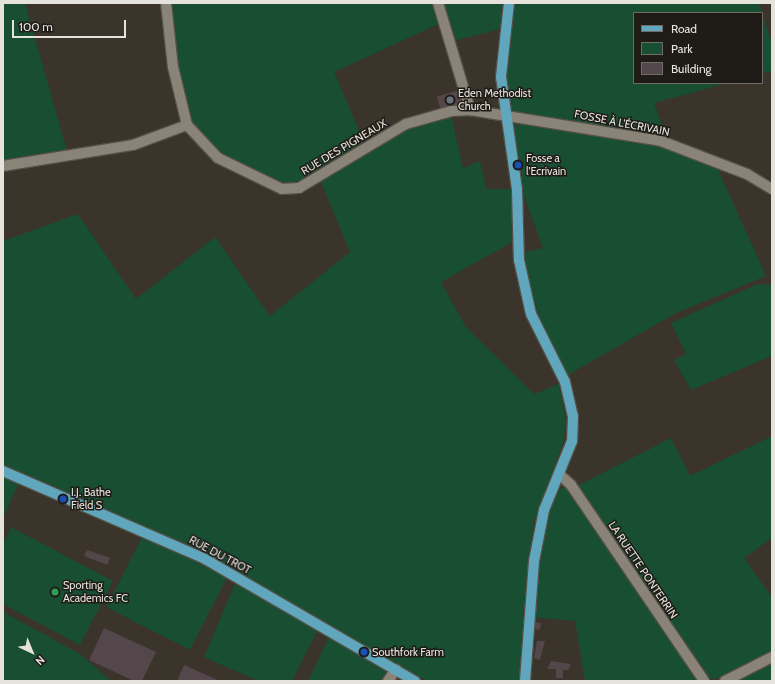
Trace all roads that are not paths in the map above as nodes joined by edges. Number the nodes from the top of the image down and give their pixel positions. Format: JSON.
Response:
{"nodes":[{"id":1,"x":166,"y":3,"type":"edge"},
{"id":2,"x":438,"y":3,"type":"edge"},
{"id":3,"x":509,"y":3,"type":"edge"},
{"id":4,"x":470,"y":110,"type":"junction"},
{"id":5,"x":506,"y":118,"type":"junction"},
{"id":6,"x":187,"y":125,"type":"junction"},
{"id":7,"x":3,"y":166,"type":"edge"},
{"id":8,"x":772,"y":189,"type":"edge"},
{"id":9,"x":3,"y":471,"type":"edge"},
{"id":10,"x":560,"y":475,"type":"junction"},
{"id":11,"x":772,"y":657,"type":"edge"},
{"id":12,"x":396,"y":669,"type":"junction"},
{"id":13,"x":388,"y":681,"type":"edge"},
{"id":14,"x":415,"y":681,"type":"edge"},
{"id":15,"x":525,"y":681,"type":"edge"},
{"id":16,"x":704,"y":681,"type":"edge"},
{"id":17,"x":725,"y":681,"type":"edge"}],
"edges":[{"from":1,"to":6,"type":"street"},
{"from":2,"to":4,"type":"street"},
{"from":3,"to":5,"type":"main road"},
{"from":4,"to":5,"type":"street","name":"RUE DES PIGNEAUX"},
{"from":4,"to":6,"type":"street","name":"RUE DES PIGNEAUX"},
{"from":5,"to":8,"type":"street","name":"FOSSE À L'ÉCRIVAIN"},
{"from":5,"to":10,"type":"main road"},
{"from":6,"to":7,"type":"street"},
{"from":9,"to":12,"type":"main road","name":"RUE DU TROT"},
{"from":10,"to":15,"type":"main road"},
{"from":10,"to":16,"type":"street","name":"LA RUETTE PONTERRIN"},
{"from":11,"to":17,"type":"street"},
{"from":12,"to":13,"type":"street"},
{"from":12,"to":14,"type":"main road","name":"RUE DU TROT"}]}
